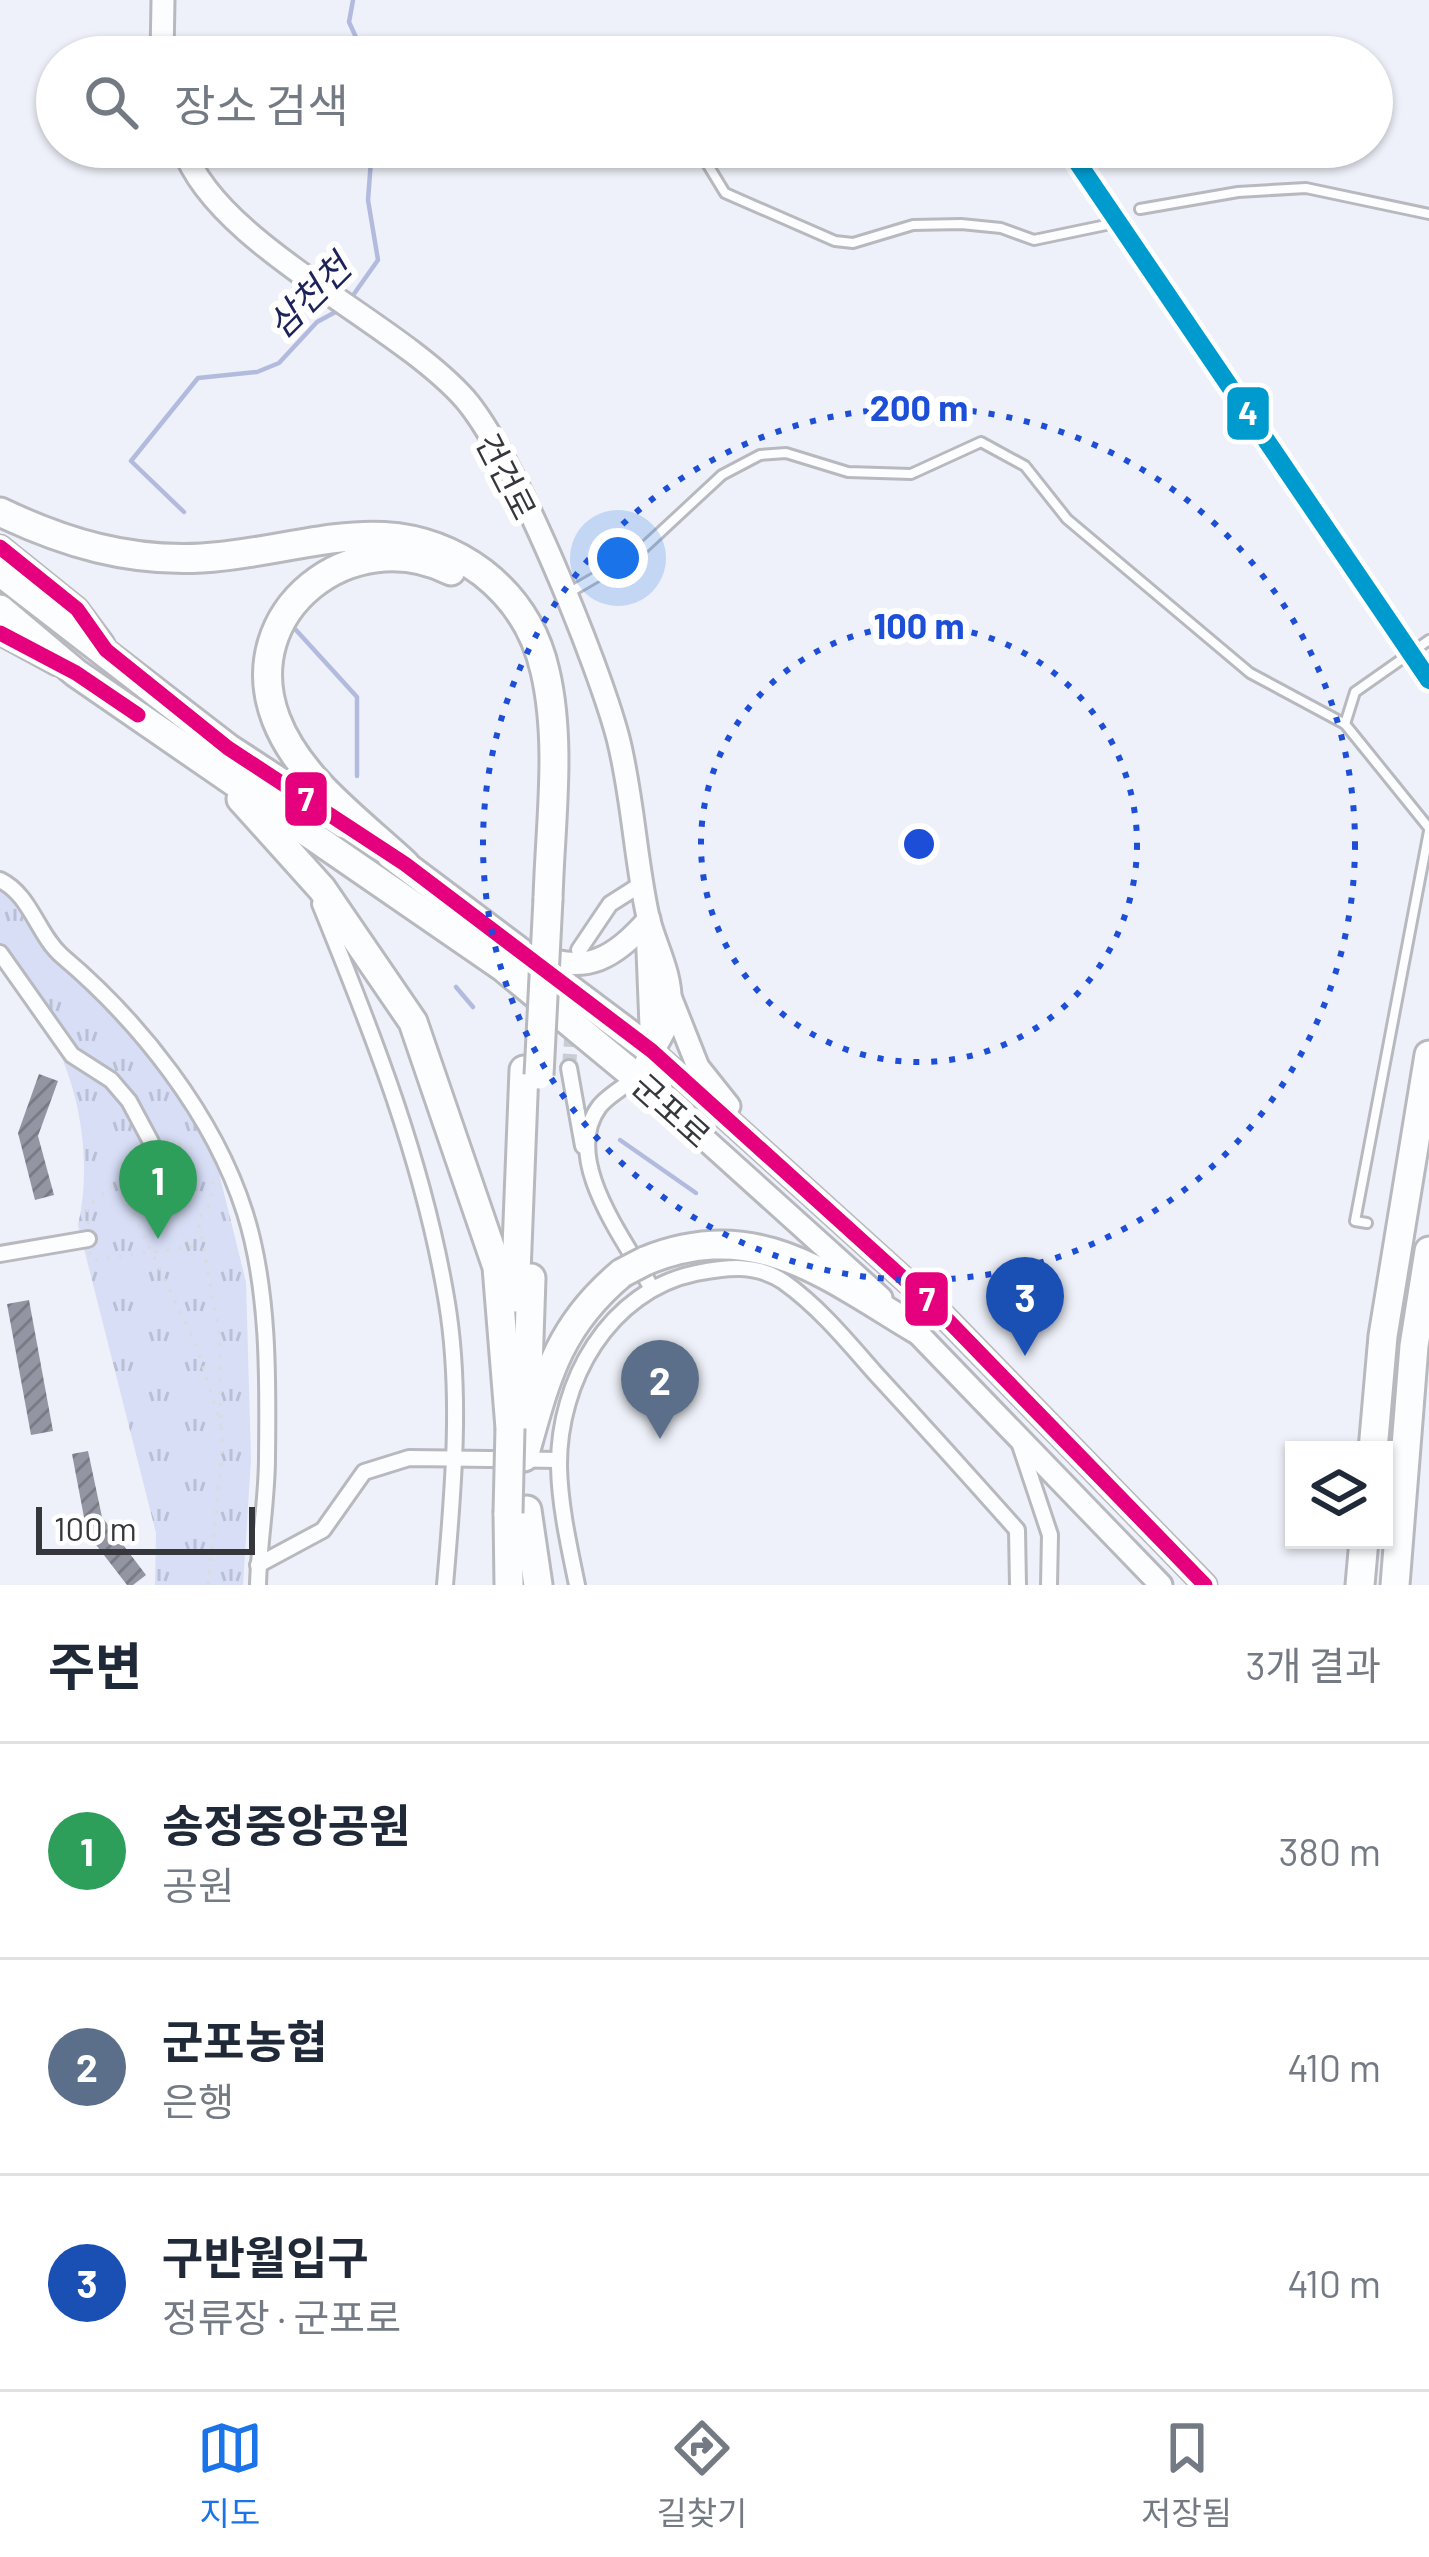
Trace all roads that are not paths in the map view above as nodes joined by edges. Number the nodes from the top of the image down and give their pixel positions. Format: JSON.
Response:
{"nodes":[{"id":1,"x":163,"y":0,"type":"edge"},
{"id":2,"x":162,"y":36,"type":"edge"},
{"id":3,"x":198,"y":168,"type":"edge"},
{"id":4,"x":710,"y":168,"type":"edge"},
{"id":5,"x":1140,"y":209,"type":"dead end"},
{"id":6,"x":1429,"y":214,"type":"edge"},
{"id":7,"x":1106,"y":225,"type":"dead end"},
{"id":8,"x":0,"y":512,"type":"edge"},
{"id":9,"x":0,"y":547,"type":"edge"},
{"id":10,"x":0,"y":572,"type":"edge"},
{"id":11,"x":563,"y":596,"type":"junction"},
{"id":12,"x":0,"y":609,"type":"edge"},
{"id":13,"x":0,"y":633,"type":"edge"},
{"id":14,"x":1429,"y":640,"type":"edge"},
{"id":15,"x":106,"y":650,"type":"junction"},
{"id":16,"x":76,"y":673,"type":"junction"},
{"id":17,"x":1345,"y":724,"type":"junction"},
{"id":18,"x":210,"y":764,"type":"junction"},
{"id":19,"x":1429,"y":829,"type":"edge"},
{"id":20,"x":405,"y":864,"type":"junction"},
{"id":21,"x":308,"y":873,"type":"junction"},
{"id":22,"x":0,"y":880,"type":"edge"},
{"id":23,"x":643,"y":883,"type":"junction"},
{"id":24,"x":539,"y":897,"type":"junction"},
{"id":25,"x":649,"y":919,"type":"junction"},
{"id":26,"x":519,"y":947,"type":"junction"},
{"id":27,"x":579,"y":950,"type":"dead end"},
{"id":28,"x":0,"y":953,"type":"edge"},
{"id":29,"x":671,"y":999,"type":"junction"},
{"id":30,"x":652,"y":1051,"type":"junction"},
{"id":31,"x":1429,"y":1055,"type":"edge"},
{"id":32,"x":569,"y":1068,"type":"tunnel mouth"},
{"id":33,"x":636,"y":1077,"type":"junction"},
{"id":34,"x":726,"y":1118,"type":"junction"},
{"id":35,"x":151,"y":1142,"type":"road end"},
{"id":36,"x":588,"y":1168,"type":"junction"},
{"id":37,"x":1367,"y":1223,"type":"dead end"},
{"id":38,"x":88,"y":1239,"type":"road end"},
{"id":39,"x":1429,"y":1251,"type":"edge"},
{"id":40,"x":0,"y":1254,"type":"edge"},
{"id":41,"x":652,"y":1288,"type":"junction"},
{"id":42,"x":916,"y":1329,"type":"junction"},
{"id":43,"x":1016,"y":1435,"type":"junction"},
{"id":44,"x":520,"y":1438,"type":"junction"},
{"id":45,"x":1373,"y":1441,"type":"edge"},
{"id":46,"x":456,"y":1460,"type":"junction"},
{"id":47,"x":559,"y":1460,"type":"junction"},
{"id":48,"x":518,"y":1512,"type":"junction"},
{"id":49,"x":1363,"y":1549,"type":"edge"},
{"id":50,"x":259,"y":1564,"type":"junction"},
{"id":51,"x":258,"y":1585,"type":"edge"},
{"id":52,"x":446,"y":1585,"type":"edge"},
{"id":53,"x":509,"y":1585,"type":"edge"},
{"id":54,"x":538,"y":1585,"type":"edge"},
{"id":55,"x":578,"y":1585,"type":"edge"},
{"id":56,"x":1018,"y":1585,"type":"edge"},
{"id":57,"x":1048,"y":1585,"type":"edge"},
{"id":58,"x":1161,"y":1585,"type":"edge"},
{"id":59,"x":1205,"y":1585,"type":"edge"},
{"id":60,"x":1360,"y":1585,"type":"edge"},
{"id":61,"x":1395,"y":1585,"type":"edge"}],
"edges":[{"from":1,"to":2,"type":"main road"},
{"from":3,"to":11,"type":"main road","name":"건건로"},
{"from":4,"to":7,"type":"lane"},
{"from":5,"to":6,"type":"lane"},
{"from":8,"to":24,"type":"highway"},
{"from":9,"to":15,"type":"main road","name":"군포로"},
{"from":10,"to":15,"type":"highway"},
{"from":11,"to":17,"type":"lane"},
{"from":11,"to":23,"type":"main road","name":"건건로"},
{"from":12,"to":16,"type":"highway"},
{"from":13,"to":16,"type":"main road","name":"군포로"},
{"from":14,"to":17,"type":"lane"},
{"from":15,"to":20,"type":"highway","name":"군포로"},
{"from":16,"to":18,"type":"highway","name":"군포로"},
{"from":17,"to":19,"type":"lane"},
{"from":18,"to":21,"type":"highway"},
{"from":18,"to":33,"type":"highway","name":"군포로"},
{"from":19,"to":37,"type":"lane"},
{"from":20,"to":24,"type":"highway"},
{"from":20,"to":26,"type":"highway","name":"군포로"},
{"from":21,"to":44,"type":"highway"},
{"from":21,"to":46,"type":"street"},
{"from":22,"to":50,"type":"street"},
{"from":23,"to":25,"type":"main road","name":"건건로"},
{"from":23,"to":27,"type":"street"},
{"from":24,"to":44,"type":"highway","bridge":true},
{"from":25,"to":26,"type":"main road"},
{"from":25,"to":29,"type":"main road","name":"건건로"},
{"from":25,"to":30,"type":"main road","name":"건건로"},
{"from":26,"to":30,"type":"highway","name":"군포로"},
{"from":28,"to":35,"type":"street"},
{"from":29,"to":30,"type":"main road"},
{"from":29,"to":34,"type":"main road","name":"건건로"},
{"from":30,"to":33,"type":"main road"},
{"from":30,"to":34,"type":"main road","name":"군포로"},
{"from":31,"to":45,"type":"highway"},
{"from":32,"to":36,"type":"street"},
{"from":33,"to":36,"type":"street"},
{"from":33,"to":42,"type":"main road","name":"군포로"},
{"from":34,"to":59,"type":"main road","name":"군포로"},
{"from":36,"to":41,"type":"street"},
{"from":38,"to":40,"type":"street"},
{"from":39,"to":61,"type":"highway"},
{"from":41,"to":47,"type":"street"},
{"from":41,"to":56,"type":"street"},
{"from":42,"to":43,"type":"main road","name":"군포로"},
{"from":42,"to":44,"type":"highway"},
{"from":43,"to":57,"type":"street"},
{"from":43,"to":58,"type":"main road","name":"군포로"},
{"from":44,"to":48,"type":"highway"},
{"from":46,"to":47,"type":"street"},
{"from":46,"to":50,"type":"street"},
{"from":46,"to":52,"type":"street"},
{"from":47,"to":55,"type":"street"},
{"from":48,"to":53,"type":"highway"},
{"from":48,"to":54,"type":"highway"},
{"from":49,"to":60,"type":"highway"},
{"from":50,"to":51,"type":"street"}]}
